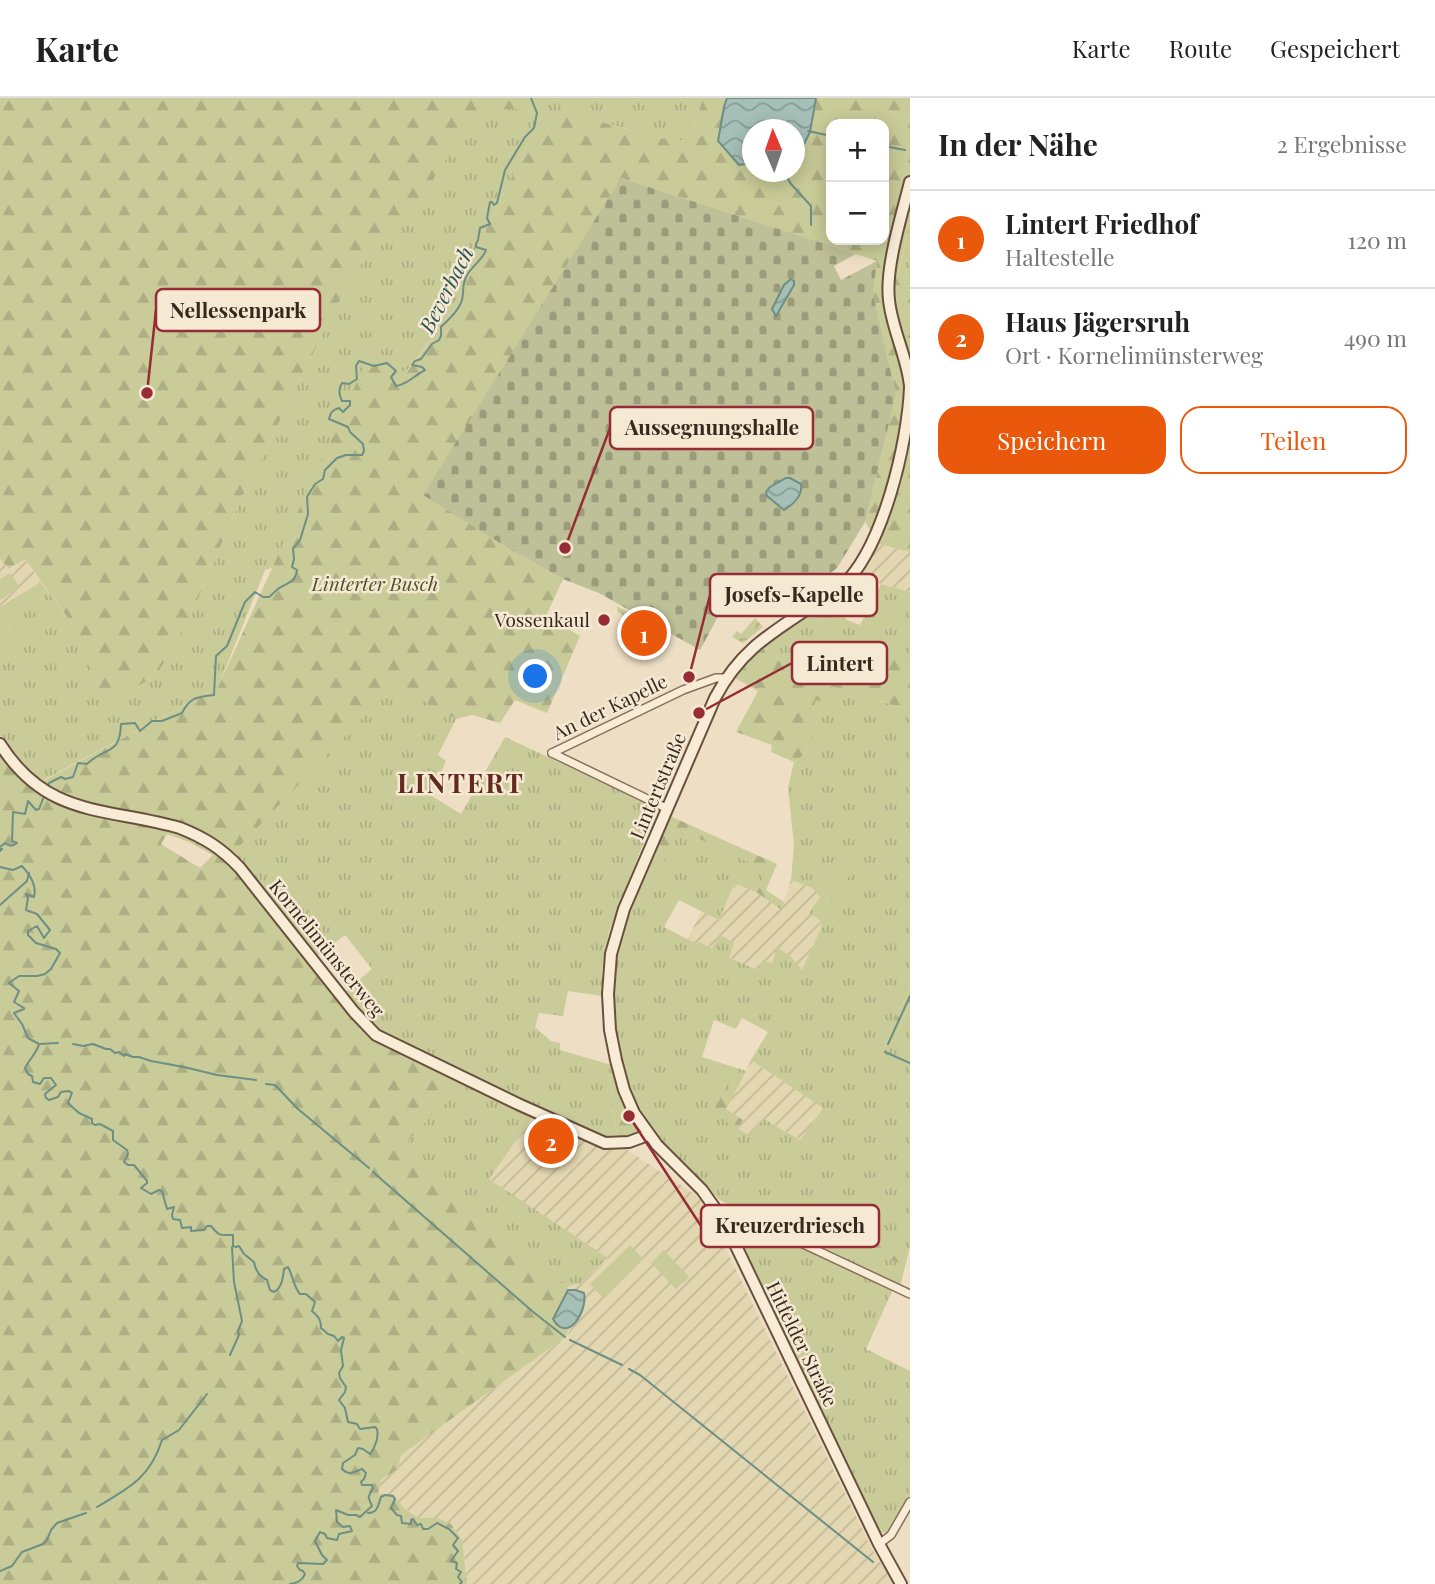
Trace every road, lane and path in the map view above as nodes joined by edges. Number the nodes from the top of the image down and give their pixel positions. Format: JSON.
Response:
{"nodes":[{"id":1,"x":910,"y":182,"type":"edge"},
{"id":2,"x":910,"y":386,"type":"edge"},
{"id":3,"x":725,"y":678,"type":"junction"},
{"id":4,"x":0,"y":744,"type":"edge"},
{"id":5,"x":668,"y":809,"type":"junction"},
{"id":6,"x":649,"y":1135,"type":"junction"},
{"id":7,"x":724,"y":1221,"type":"junction"},
{"id":8,"x":910,"y":1294,"type":"edge"},
{"id":9,"x":910,"y":1502,"type":"edge"},
{"id":10,"x":878,"y":1544,"type":"junction"},
{"id":11,"x":901,"y":1584,"type":"edge"}],
"edges":[{"from":1,"to":2,"type":"main road","name":"Lintertstraße"},
{"from":2,"to":3,"type":"main road","name":"Lintertstraße"},
{"from":3,"to":5,"type":"main road","name":"Lintertstraße"},
{"from":3,"to":5,"type":"street","name":"An der Kapelle"},
{"from":4,"to":6,"type":"main road","name":"Kornelimünsterweg"},
{"from":5,"to":6,"type":"main road","name":"Lintertstraße"},
{"from":6,"to":7,"type":"main road","name":"Hitfelder Straße"},
{"from":7,"to":8,"type":"street"},
{"from":7,"to":10,"type":"main road","name":"Hitfelder Straße"},
{"from":9,"to":10,"type":"street"},
{"from":10,"to":11,"type":"main road","name":"Hitfelder Straße"}]}
